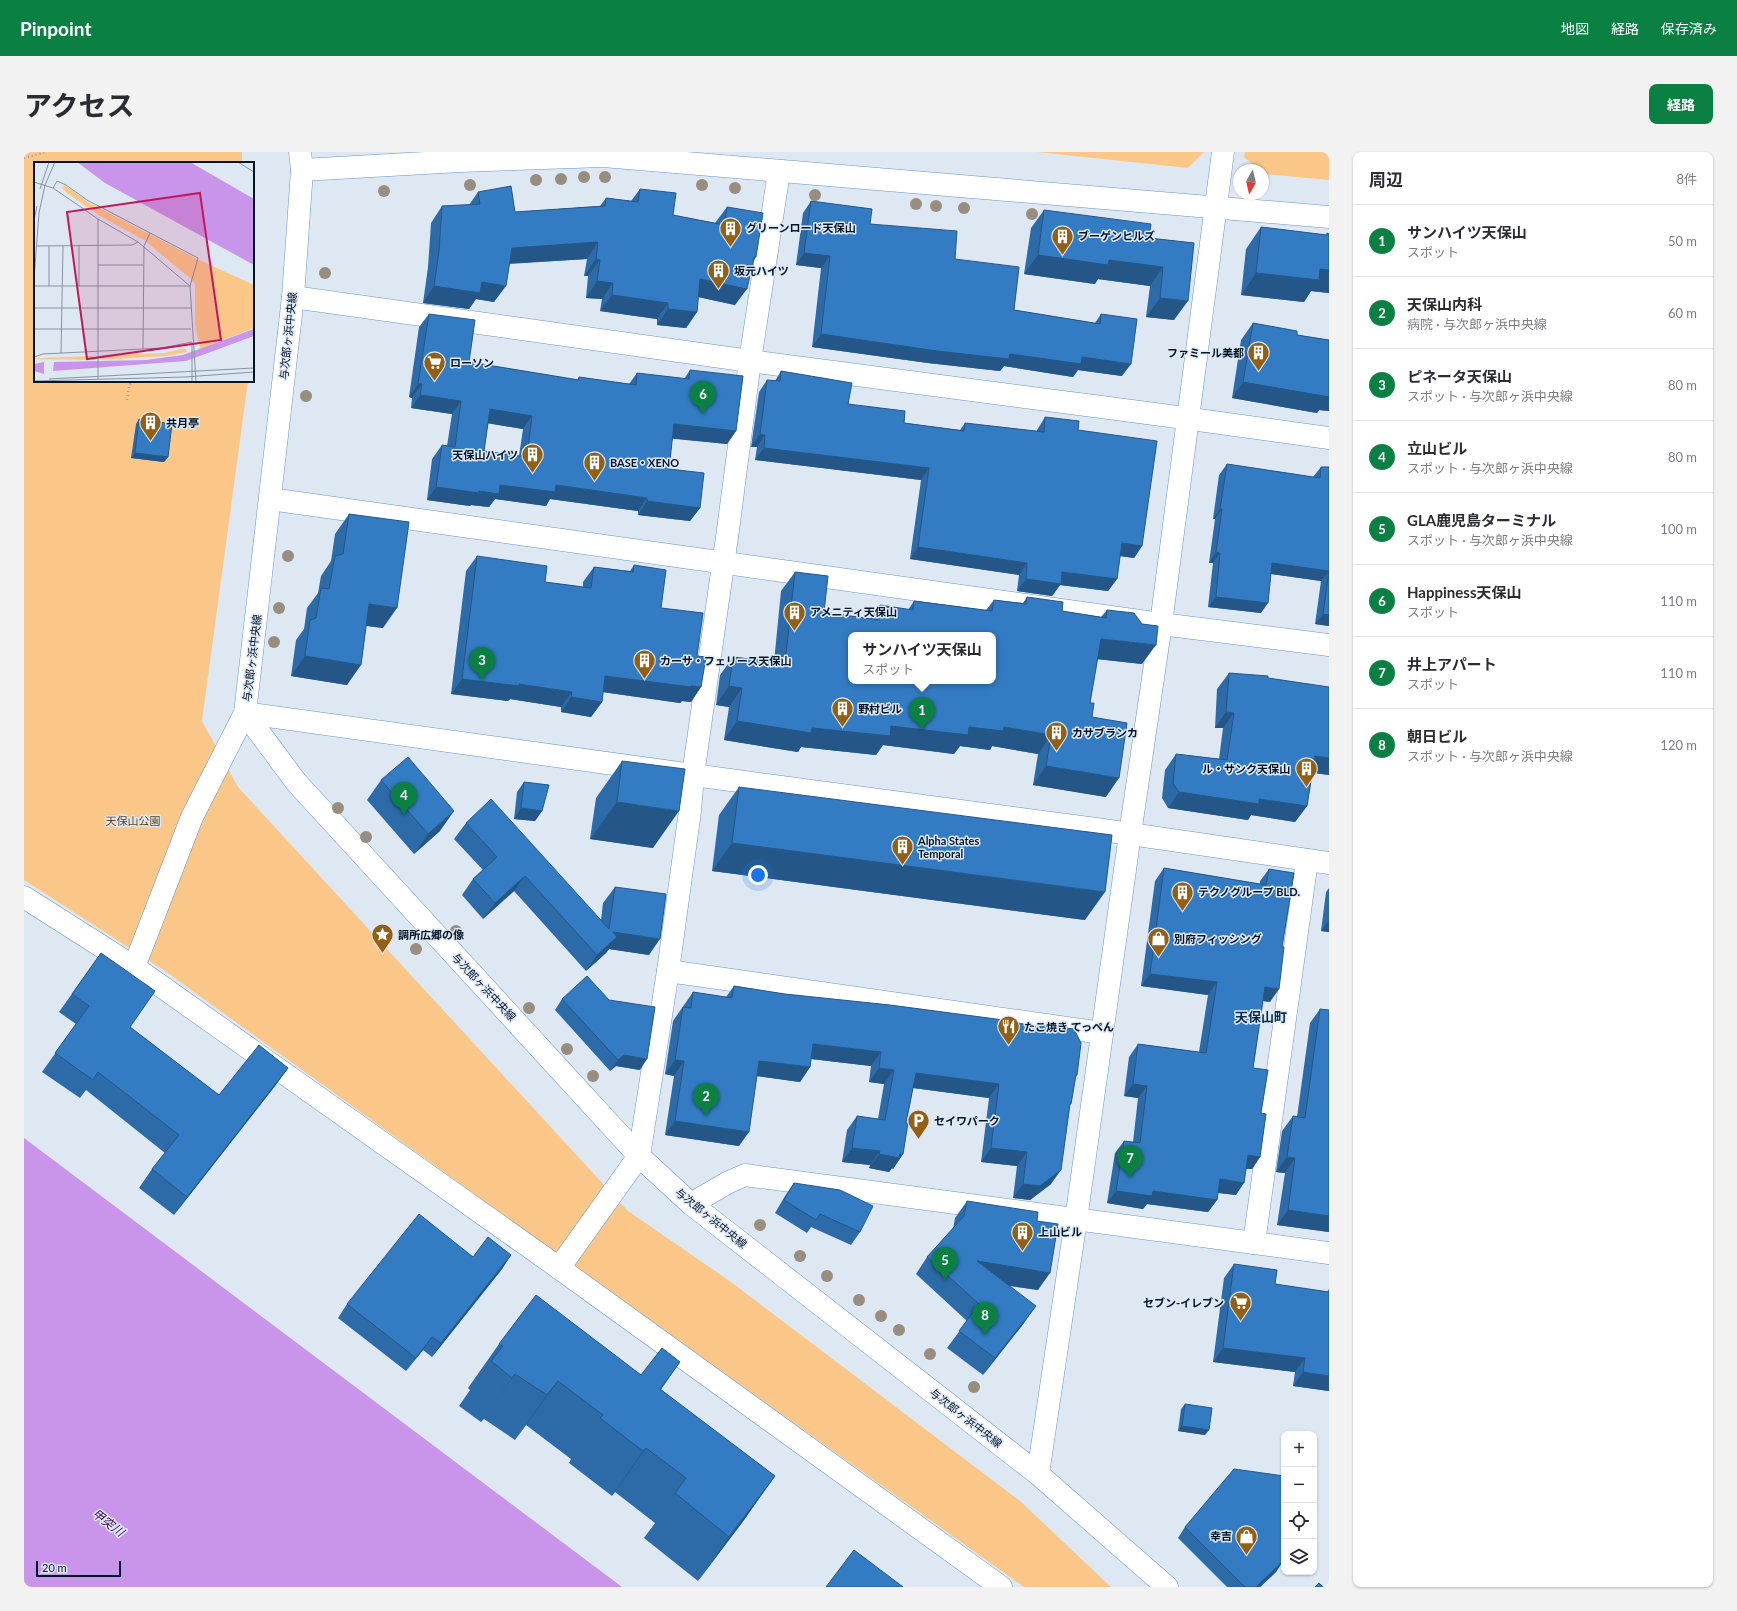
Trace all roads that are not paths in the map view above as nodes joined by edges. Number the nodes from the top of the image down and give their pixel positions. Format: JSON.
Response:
{"nodes":[{"id":1,"x":1223,"y":152,"type":"edge"},
{"id":2,"x":303,"y":158,"type":"edge"},
{"id":3,"x":779,"y":172,"type":"junction"},
{"id":4,"x":1216,"y":206,"type":"junction"},
{"id":5,"x":1329,"y":217,"type":"edge"},
{"id":6,"x":293,"y":296,"type":"junction"},
{"id":7,"x":750,"y":361,"type":"junction"},
{"id":8,"x":1188,"y":418,"type":"junction"},
{"id":9,"x":1329,"y":438,"type":"edge"},
{"id":10,"x":270,"y":499,"type":"junction"},
{"id":11,"x":723,"y":563,"type":"junction"},
{"id":12,"x":1161,"y":624,"type":"junction"},
{"id":13,"x":1329,"y":645,"type":"edge"},
{"id":14,"x":245,"y":713,"type":"junction"},
{"id":15,"x":693,"y":775,"type":"junction"},
{"id":16,"x":1130,"y":834,"type":"junction"},
{"id":17,"x":1307,"y":860,"type":"junction"},
{"id":18,"x":1329,"y":863,"type":"edge"},
{"id":19,"x":24,"y":896,"type":"edge"},
{"id":20,"x":134,"y":967,"type":"junction"},
{"id":21,"x":668,"y":971,"type":"junction"},
{"id":22,"x":1102,"y":1033,"type":"junction"},
{"id":23,"x":639,"y":1156,"type":"junction"},
{"id":24,"x":691,"y":1204,"type":"junction"},
{"id":25,"x":1076,"y":1220,"type":"junction"},
{"id":26,"x":1254,"y":1243,"type":"junction"},
{"id":27,"x":1329,"y":1253,"type":"edge"},
{"id":28,"x":559,"y":1268,"type":"junction"},
{"id":29,"x":1038,"y":1474,"type":"junction"},
{"id":30,"x":1001,"y":1587,"type":"edge"},
{"id":31,"x":1167,"y":1587,"type":"edge"}],
"edges":[{"from":1,"to":4,"type":"street"},
{"from":2,"to":3,"type":"street"},
{"from":2,"to":6,"type":"street","name":"与次郎ヶ浜中央線"},
{"from":3,"to":4,"type":"street"},
{"from":3,"to":7,"type":"street"},
{"from":4,"to":5,"type":"street"},
{"from":4,"to":8,"type":"street"},
{"from":6,"to":7,"type":"street"},
{"from":6,"to":10,"type":"street","name":"与次郎ヶ浜中央線"},
{"from":7,"to":8,"type":"street"},
{"from":7,"to":11,"type":"street"},
{"from":8,"to":9,"type":"street"},
{"from":8,"to":12,"type":"street"},
{"from":10,"to":11,"type":"street"},
{"from":10,"to":14,"type":"street","name":"与次郎ヶ浜中央線"},
{"from":11,"to":12,"type":"street"},
{"from":11,"to":15,"type":"street"},
{"from":12,"to":13,"type":"street"},
{"from":12,"to":16,"type":"street"},
{"from":14,"to":15,"type":"street"},
{"from":14,"to":20,"type":"street"},
{"from":14,"to":23,"type":"street","name":"与次郎ヶ浜中央線"},
{"from":15,"to":16,"type":"street"},
{"from":15,"to":21,"type":"street"},
{"from":16,"to":17,"type":"street"},
{"from":16,"to":22,"type":"street"},
{"from":17,"to":18,"type":"street"},
{"from":17,"to":26,"type":"street"},
{"from":19,"to":20,"type":"street"},
{"from":20,"to":28,"type":"street"},
{"from":21,"to":22,"type":"street"},
{"from":21,"to":23,"type":"street"},
{"from":22,"to":25,"type":"street"},
{"from":23,"to":24,"type":"street","name":"与次郎ヶ浜中央線"},
{"from":23,"to":28,"type":"street"},
{"from":24,"to":25,"type":"street"},
{"from":24,"to":29,"type":"street","name":"与次郎ヶ浜中央線"},
{"from":25,"to":26,"type":"street"},
{"from":25,"to":29,"type":"street"},
{"from":26,"to":27,"type":"street"},
{"from":28,"to":30,"type":"street"},
{"from":29,"to":31,"type":"street","name":"与次郎ヶ浜中央線"}]}
